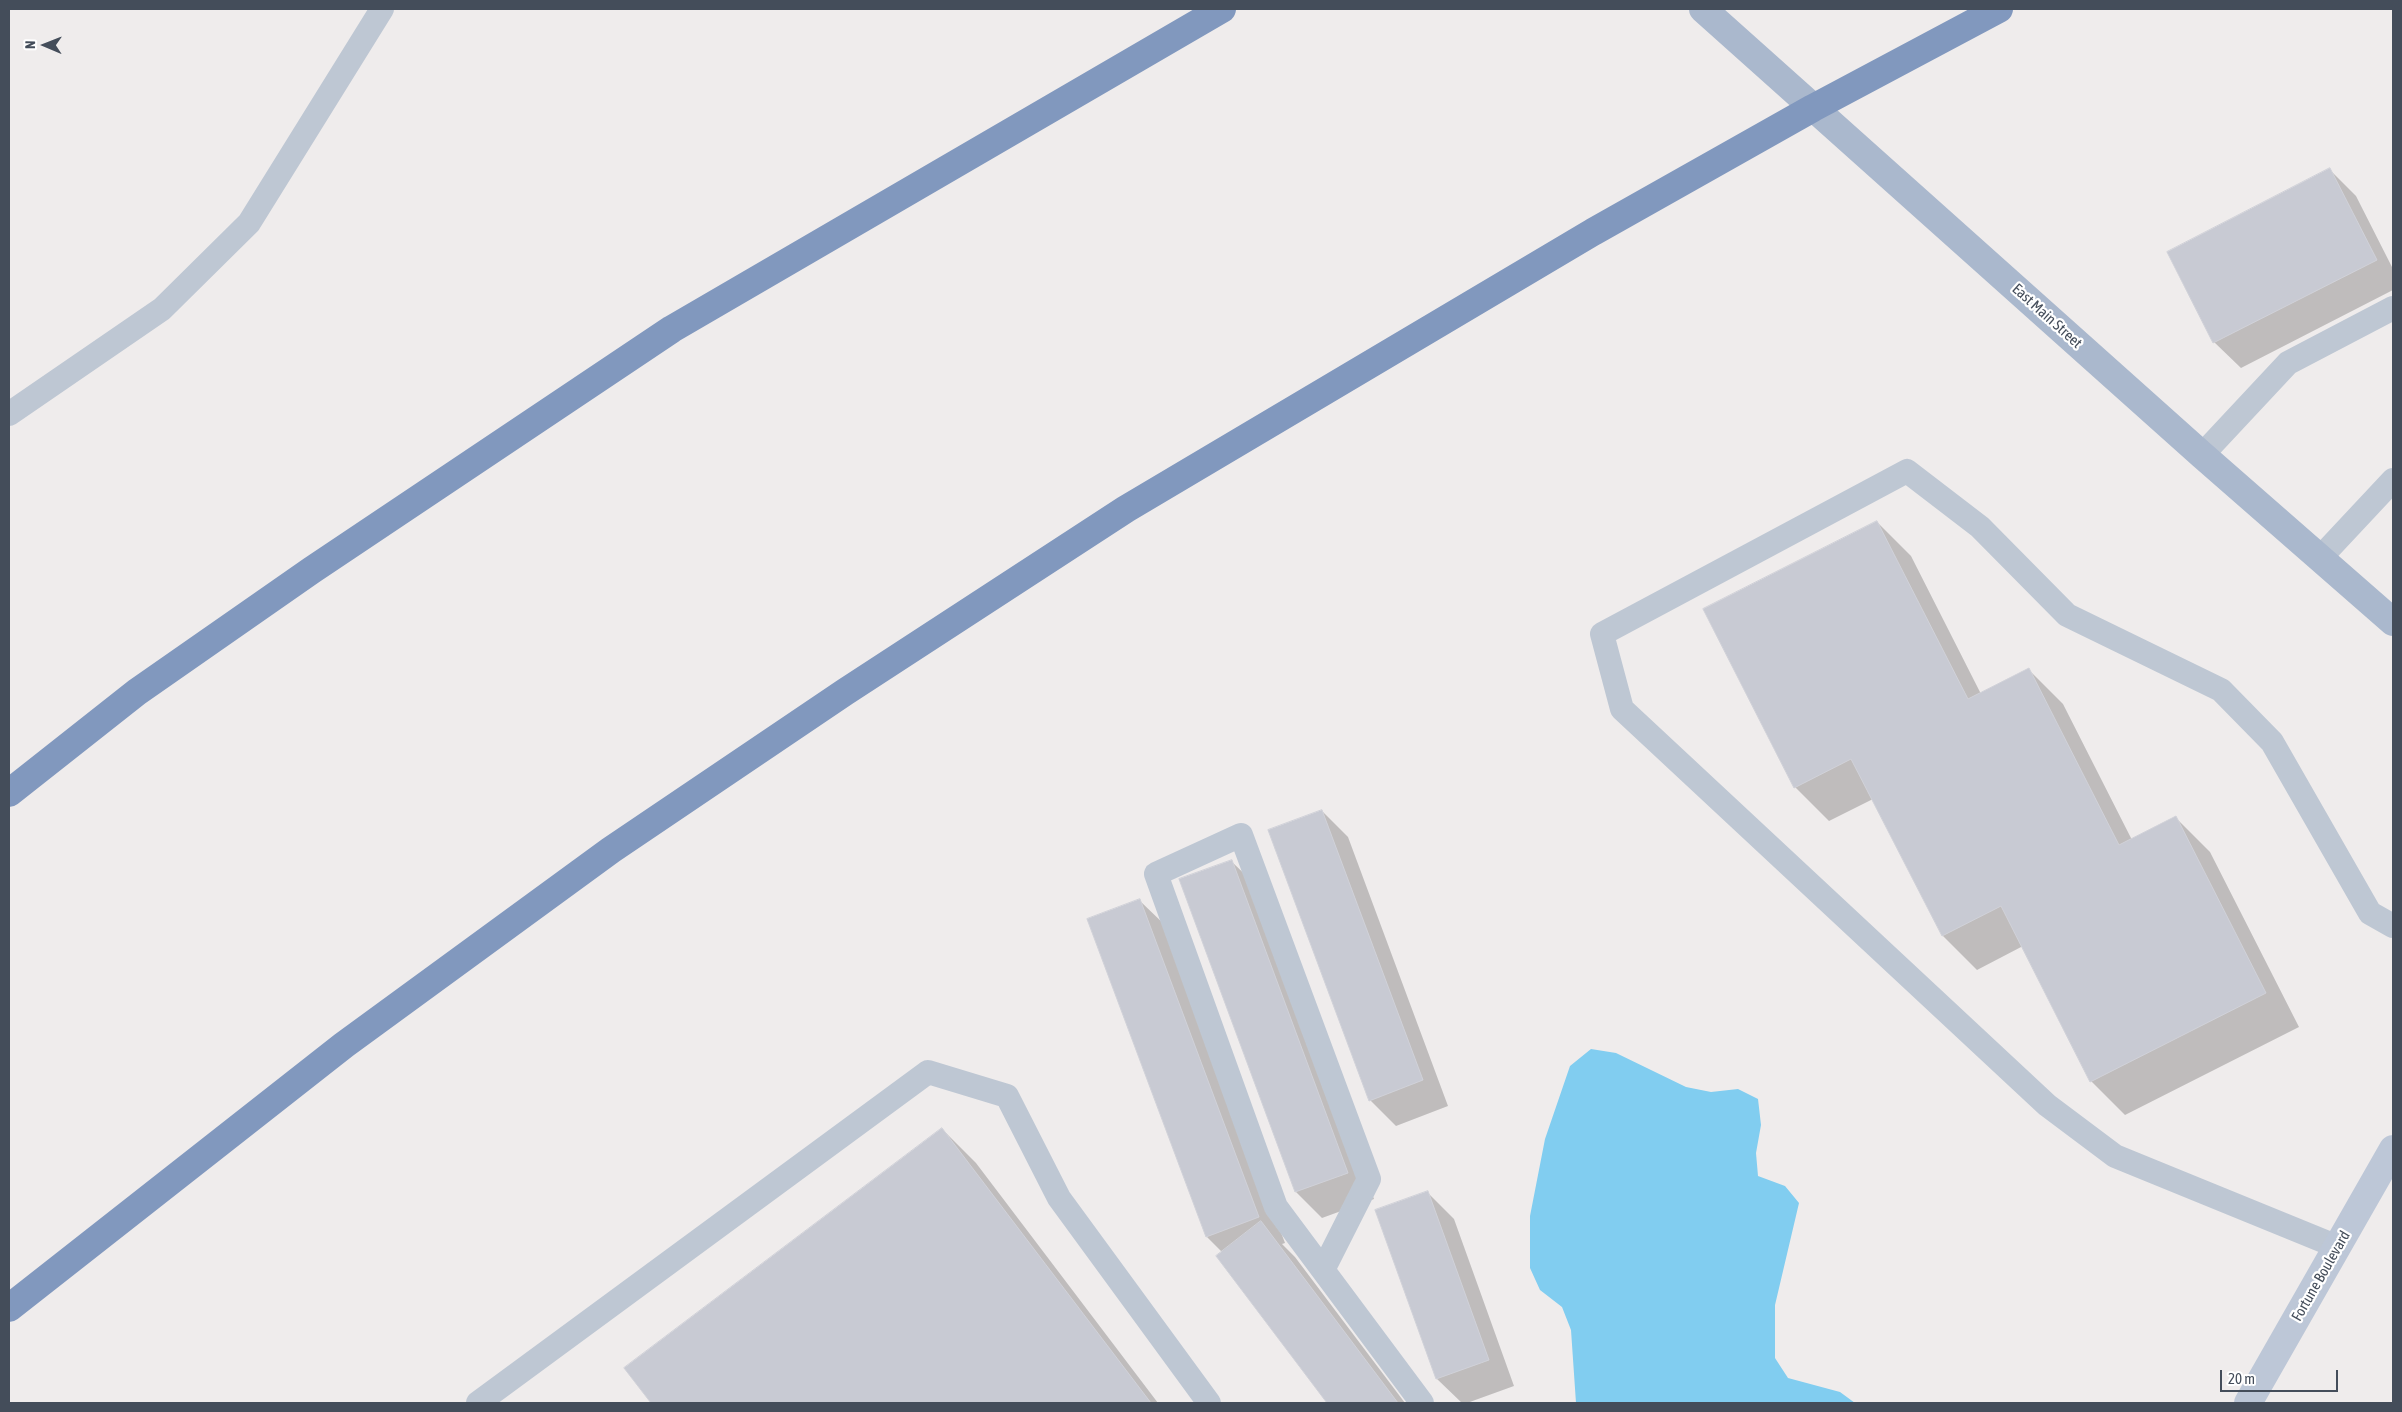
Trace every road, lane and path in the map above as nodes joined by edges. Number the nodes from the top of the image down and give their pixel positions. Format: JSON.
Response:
{"nodes":[{"id":1,"x":382,"y":9,"type":"edge"},
{"id":2,"x":1222,"y":9,"type":"edge"},
{"id":3,"x":1703,"y":9,"type":"edge"},
{"id":4,"x":1999,"y":9,"type":"edge"},
{"id":5,"x":2393,"y":308,"type":"edge"},
{"id":6,"x":9,"y":414,"type":"edge"},
{"id":7,"x":2202,"y":455,"type":"junction"},
{"id":8,"x":2393,"y":480,"type":"edge"},
{"id":9,"x":2320,"y":558,"type":"junction"},
{"id":10,"x":2393,"y":622,"type":"edge"},
{"id":11,"x":9,"y":792,"type":"edge"},
{"id":12,"x":2393,"y":926,"type":"edge"},
{"id":13,"x":2393,"y":1149,"type":"edge"},
{"id":14,"x":2338,"y":1248,"type":"junction"},
{"id":15,"x":1323,"y":1270,"type":"junction"},
{"id":16,"x":9,"y":1308,"type":"edge"},
{"id":17,"x":478,"y":1403,"type":"edge"},
{"id":18,"x":1209,"y":1403,"type":"edge"},
{"id":19,"x":1422,"y":1403,"type":"edge"},
{"id":20,"x":2248,"y":1403,"type":"edge"}],
"edges":[{"from":1,"to":6,"type":"lane"},
{"from":2,"to":11,"type":"highway"},
{"from":3,"to":7,"type":"main road","name":"East Main Street"},
{"from":4,"to":16,"type":"highway"},
{"from":5,"to":7,"type":"lane"},
{"from":7,"to":9,"type":"main road","name":"East Main Street"},
{"from":8,"to":9,"type":"lane"},
{"from":9,"to":10,"type":"main road","name":"East Main Street"},
{"from":12,"to":14,"type":"lane"},
{"from":13,"to":14,"type":"main road","name":"Fortune Boulevard"},
{"from":14,"to":20,"type":"main road","name":"Fortune Boulevard"},
{"from":15,"to":15,"type":"lane"},
{"from":15,"to":19,"type":"lane"},
{"from":17,"to":18,"type":"lane"}]}
